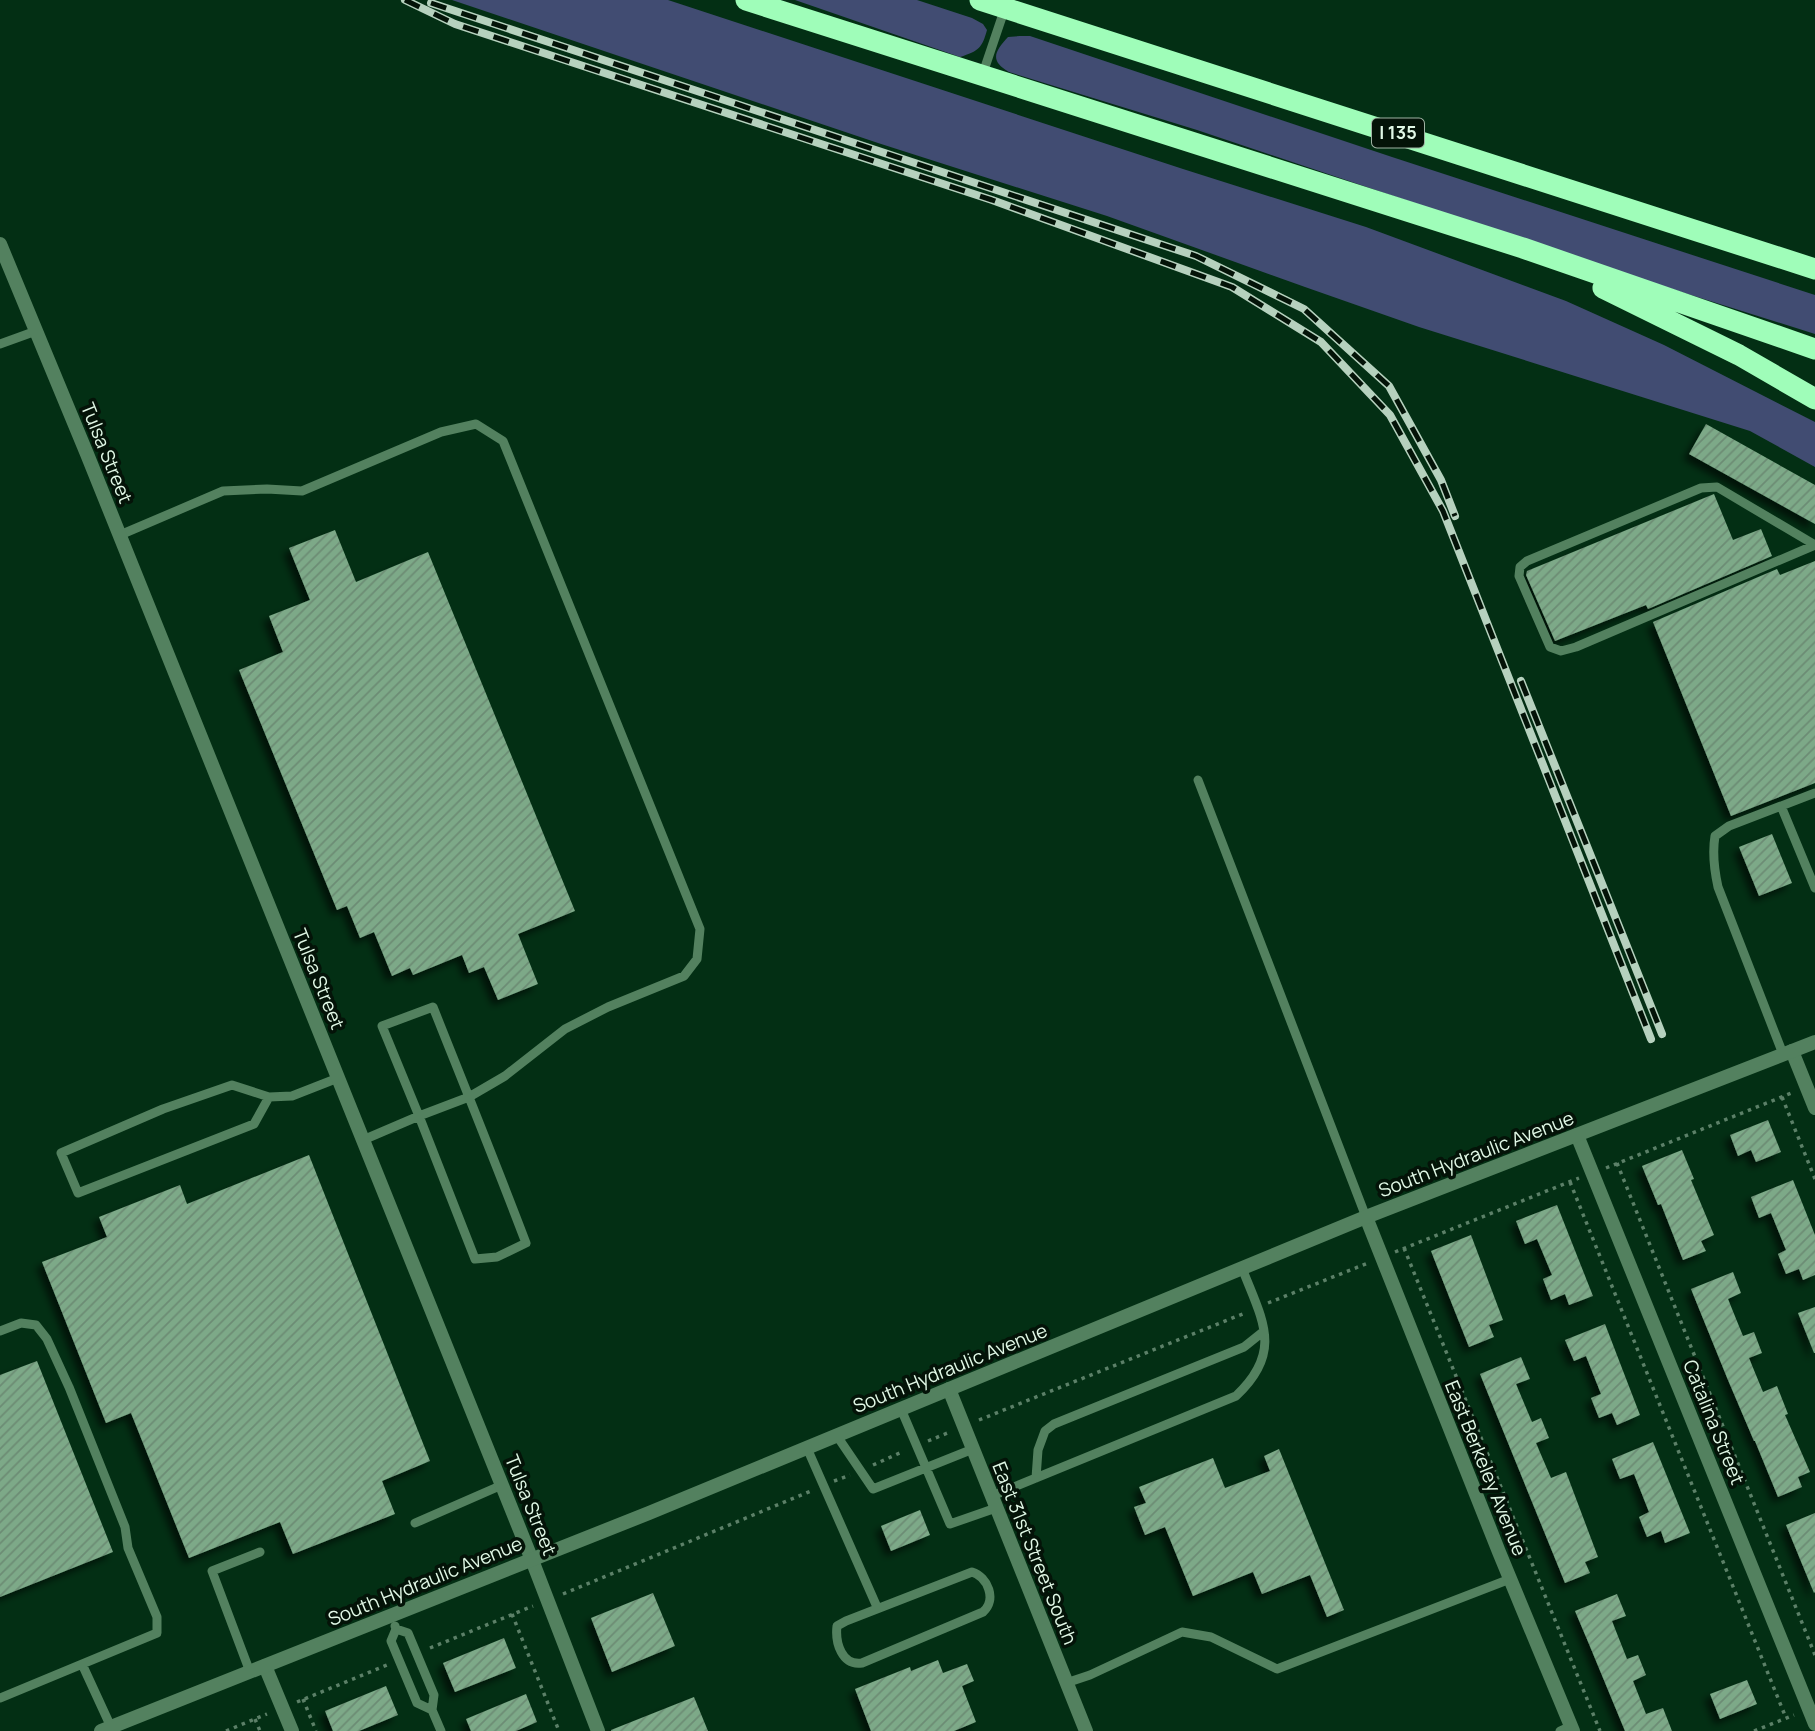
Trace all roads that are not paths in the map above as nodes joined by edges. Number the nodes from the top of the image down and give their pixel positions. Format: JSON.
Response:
{"nodes":[{"id":1,"x":746,"y":0,"type":"edge"},
{"id":2,"x":980,"y":0,"type":"edge"},
{"id":3,"x":1005,"y":8,"type":"junction"},
{"id":4,"x":982,"y":76,"type":"junction"},
{"id":5,"x":0,"y":244,"type":"edge"},
{"id":6,"x":1523,"y":248,"type":"junction"},
{"id":7,"x":1815,"y":269,"type":"edge"},
{"id":8,"x":36,"y":331,"type":"junction"},
{"id":9,"x":0,"y":344,"type":"edge"},
{"id":10,"x":1815,"y":349,"type":"edge"},
{"id":11,"x":1815,"y":398,"type":"edge"},
{"id":12,"x":120,"y":535,"type":"junction"},
{"id":13,"x":1815,"y":545,"type":"edge"},
{"id":14,"x":1198,"y":780,"type":"dead end"},
{"id":15,"x":1815,"y":793,"type":"edge"},
{"id":16,"x":1782,"y":806,"type":"junction"},
{"id":17,"x":1815,"y":888,"type":"edge"},
{"id":18,"x":1815,"y":1042,"type":"edge"},
{"id":19,"x":1788,"y":1053,"type":"junction"},
{"id":20,"x":338,"y":1078,"type":"junction"},
{"id":21,"x":269,"y":1097,"type":"junction"},
{"id":22,"x":469,"y":1097,"type":"junction"},
{"id":23,"x":1815,"y":1108,"type":"edge"},
{"id":24,"x":419,"y":1116,"type":"junction"},
{"id":25,"x":1577,"y":1135,"type":"junction"},
{"id":26,"x":363,"y":1140,"type":"junction"},
{"id":27,"x":1366,"y":1217,"type":"junction"},
{"id":28,"x":1242,"y":1268,"type":"junction"},
{"id":29,"x":0,"y":1331,"type":"edge"},
{"id":30,"x":1264,"y":1331,"type":"junction"},
{"id":31,"x":949,"y":1389,"type":"junction"},
{"id":32,"x":901,"y":1409,"type":"junction"},
{"id":33,"x":837,"y":1436,"type":"junction"},
{"id":34,"x":807,"y":1448,"type":"junction"},
{"id":35,"x":973,"y":1449,"type":"junction"},
{"id":36,"x":925,"y":1469,"type":"junction"},
{"id":37,"x":1035,"y":1478,"type":"junction"},
{"id":38,"x":502,"y":1485,"type":"junction"},
{"id":39,"x":994,"y":1502,"type":"junction"},
{"id":40,"x":415,"y":1522,"type":"dead end"},
{"id":41,"x":260,"y":1552,"type":"dead end"},
{"id":42,"x":532,"y":1560,"type":"junction"},
{"id":43,"x":1510,"y":1579,"type":"junction"},
{"id":44,"x":877,"y":1607,"type":"junction"},
{"id":45,"x":393,"y":1622,"type":"junction"},
{"id":46,"x":82,"y":1664,"type":"junction"},
{"id":47,"x":265,"y":1666,"type":"junction"},
{"id":48,"x":250,"y":1672,"type":"junction"},
{"id":49,"x":1066,"y":1683,"type":"junction"},
{"id":50,"x":0,"y":1698,"type":"edge"},
{"id":51,"x":432,"y":1710,"type":"junction"},
{"id":52,"x":1815,"y":1724,"type":"edge"},
{"id":53,"x":106,"y":1729,"type":"edge"},
{"id":54,"x":1568,"y":1729,"type":"edge"},
{"id":55,"x":292,"y":1731,"type":"edge"},
{"id":56,"x":441,"y":1731,"type":"edge"},
{"id":57,"x":598,"y":1731,"type":"edge"},
{"id":58,"x":1086,"y":1731,"type":"edge"}],
"edges":[{"from":1,"to":4,"type":"highway"},
{"from":2,"to":3,"type":"highway","number":"I 135"},
{"from":3,"to":4,"type":"lane"},
{"from":3,"to":7,"type":"highway","number":"I 135"},
{"from":4,"to":6,"type":"highway"},
{"from":5,"to":8,"type":"street","name":"Tulsa Street"},
{"from":6,"to":10,"type":"highway"},
{"from":6,"to":11,"type":"highway"},
{"from":8,"to":9,"type":"lane"},
{"from":8,"to":12,"type":"street","name":"Tulsa Street"},
{"from":12,"to":20,"type":"street","name":"Tulsa Street"},
{"from":12,"to":22,"type":"lane"},
{"from":13,"to":13,"type":"lane"},
{"from":14,"to":27,"type":"lane"},
{"from":15,"to":16,"type":"lane"},
{"from":16,"to":17,"type":"lane"},
{"from":16,"to":19,"type":"lane"},
{"from":18,"to":19,"type":"street","name":"South Hydraulic Avenue"},
{"from":19,"to":23,"type":"street"},
{"from":19,"to":25,"type":"street","name":"South Hydraulic Avenue"},
{"from":20,"to":21,"type":"lane"},
{"from":20,"to":26,"type":"street","name":"Tulsa Street"},
{"from":21,"to":21,"type":"lane"},
{"from":22,"to":24,"type":"lane"},
{"from":22,"to":24,"type":"lane"},
{"from":22,"to":24,"type":"lane"},
{"from":24,"to":26,"type":"lane"},
{"from":25,"to":27,"type":"street","name":"South Hydraulic Avenue"},
{"from":25,"to":52,"type":"street","name":"Catalina Street"},
{"from":26,"to":38,"type":"street","name":"Tulsa Street"},
{"from":27,"to":28,"type":"street","name":"South Hydraulic Avenue"},
{"from":27,"to":43,"type":"street","name":"East Berkeley Avenue"},
{"from":28,"to":30,"type":"lane"},
{"from":28,"to":31,"type":"street","name":"South Hydraulic Avenue"},
{"from":29,"to":46,"type":"lane"},
{"from":30,"to":37,"type":"lane"},
{"from":30,"to":37,"type":"lane"},
{"from":31,"to":32,"type":"street","name":"South Hydraulic Avenue"},
{"from":31,"to":35,"type":"street","name":"East 31st Street South"},
{"from":32,"to":33,"type":"street","name":"South Hydraulic Avenue"},
{"from":32,"to":36,"type":"lane"},
{"from":33,"to":34,"type":"street","name":"South Hydraulic Avenue"},
{"from":33,"to":36,"type":"lane"},
{"from":34,"to":42,"type":"street","name":"South Hydraulic Avenue"},
{"from":34,"to":44,"type":"lane"},
{"from":35,"to":36,"type":"lane"},
{"from":35,"to":39,"type":"street","name":"East 31st Street South"},
{"from":36,"to":39,"type":"lane"},
{"from":37,"to":39,"type":"lane"},
{"from":38,"to":40,"type":"lane"},
{"from":38,"to":42,"type":"street","name":"Tulsa Street"},
{"from":39,"to":49,"type":"street","name":"East 31st Street South"},
{"from":41,"to":48,"type":"lane"},
{"from":42,"to":45,"type":"street","name":"South Hydraulic Avenue"},
{"from":42,"to":57,"type":"street","name":"Tulsa Street"},
{"from":43,"to":49,"type":"lane"},
{"from":43,"to":54,"type":"street","name":"East Berkeley Avenue"},
{"from":44,"to":44,"type":"lane"},
{"from":45,"to":47,"type":"street","name":"South Hydraulic Avenue"},
{"from":45,"to":51,"type":"lane"},
{"from":45,"to":51,"type":"lane"},
{"from":46,"to":50,"type":"lane"},
{"from":46,"to":53,"type":"lane"},
{"from":47,"to":48,"type":"street","name":"South Hydraulic Avenue"},
{"from":47,"to":55,"type":"street"},
{"from":48,"to":53,"type":"street","name":"South Hydraulic Avenue"},
{"from":49,"to":58,"type":"street","name":"East 31st Street South"},
{"from":51,"to":56,"type":"lane"}]}
